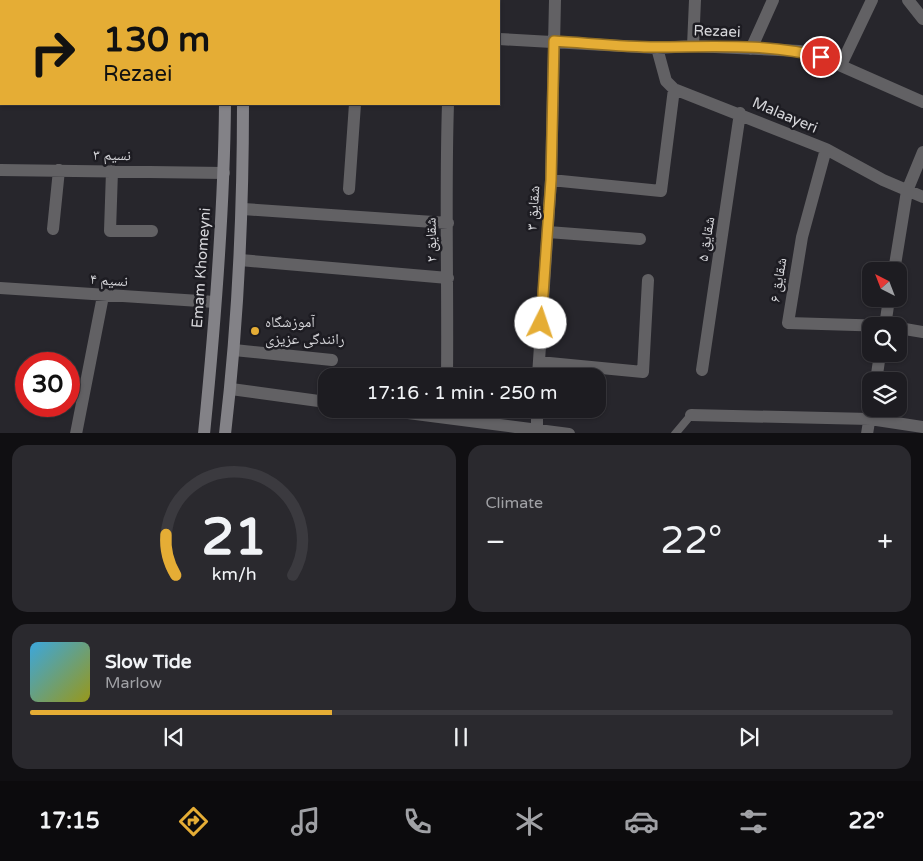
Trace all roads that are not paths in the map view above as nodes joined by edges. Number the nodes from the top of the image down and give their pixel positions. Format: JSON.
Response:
{"nodes":[{"id":1,"x":555,"y":0,"type":"edge"},
{"id":2,"x":696,"y":0,"type":"edge"},
{"id":3,"x":773,"y":0,"type":"edge"},
{"id":4,"x":872,"y":0,"type":"edge"},
{"id":5,"x":908,"y":0,"type":"edge"},
{"id":6,"x":923,"y":19,"type":"edge"},
{"id":7,"x":500,"y":39,"type":"edge"},
{"id":8,"x":554,"y":41,"type":"junction"},
{"id":9,"x":693,"y":46,"type":"junction"},
{"id":10,"x":656,"y":48,"type":"junction"},
{"id":11,"x":751,"y":49,"type":"junction"},
{"id":12,"x":841,"y":65,"type":"junction"},
{"id":13,"x":674,"y":89,"type":"junction"},
{"id":14,"x":923,"y":102,"type":"edge"},
{"id":15,"x":225,"y":105,"type":"edge"},
{"id":16,"x":244,"y":105,"type":"edge"},
{"id":17,"x":354,"y":105,"type":"edge"},
{"id":18,"x":448,"y":105,"type":"edge"},
{"id":19,"x":740,"y":113,"type":"junction"},
{"id":20,"x":826,"y":149,"type":"junction"},
{"id":21,"x":923,"y":152,"type":"edge"},
{"id":22,"x":0,"y":170,"type":"edge"},
{"id":23,"x":59,"y":170,"type":"junction"},
{"id":24,"x":112,"y":171,"type":"junction"},
{"id":25,"x":224,"y":173,"type":"junction"},
{"id":26,"x":551,"y":180,"type":"junction"},
{"id":27,"x":350,"y":189,"type":"dead end"},
{"id":28,"x":907,"y":191,"type":"junction"},
{"id":29,"x":923,"y":197,"type":"edge"},
{"id":30,"x":243,"y":209,"type":"junction"},
{"id":31,"x":448,"y":223,"type":"junction"},
{"id":32,"x":53,"y":228,"type":"dead end"},
{"id":33,"x":152,"y":231,"type":"dead end"},
{"id":34,"x":548,"y":232,"type":"junction"},
{"id":35,"x":640,"y":239,"type":"dead end"},
{"id":36,"x":240,"y":260,"type":"junction"},
{"id":37,"x":895,"y":262,"type":"edge"},
{"id":38,"x":448,"y":278,"type":"junction"},
{"id":39,"x":648,"y":280,"type":"dead end"},
{"id":40,"x":0,"y":288,"type":"edge"},
{"id":41,"x":103,"y":296,"type":"junction"},
{"id":42,"x":215,"y":302,"type":"junction"},
{"id":43,"x":862,"y":325,"type":"edge"},
{"id":44,"x":907,"y":329,"type":"edge"},
{"id":45,"x":923,"y":332,"type":"edge"},
{"id":46,"x":234,"y":350,"type":"junction"},
{"id":47,"x":332,"y":360,"type":"dead end"},
{"id":48,"x":539,"y":362,"type":"junction"},
{"id":49,"x":448,"y":368,"type":"edge"},
{"id":50,"x":539,"y":368,"type":"edge"},
{"id":51,"x":702,"y":370,"type":"dead end"},
{"id":52,"x":231,"y":389,"type":"junction"},
{"id":53,"x":318,"y":401,"type":"edge"},
{"id":54,"x":862,"y":414,"type":"edge"},
{"id":55,"x":691,"y":415,"type":"joint"},
{"id":56,"x":870,"y":417,"type":"edge"},
{"id":57,"x":883,"y":417,"type":"edge"},
{"id":58,"x":446,"y":418,"type":"edge"},
{"id":59,"x":537,"y":418,"type":"edge"},
{"id":60,"x":923,"y":427,"type":"edge"},
{"id":61,"x":537,"y":430,"type":"junction"},
{"id":62,"x":76,"y":433,"type":"edge"},
{"id":63,"x":204,"y":433,"type":"edge"},
{"id":64,"x":225,"y":433,"type":"edge"},
{"id":65,"x":561,"y":433,"type":"edge"},
{"id":66,"x":677,"y":433,"type":"edge"},
{"id":67,"x":867,"y":433,"type":"edge"}],
"edges":[{"from":1,"to":8,"type":"street","name":"شقایق ۳"},
{"from":2,"to":9,"type":"street"},
{"from":3,"to":11,"type":"street"},
{"from":4,"to":12,"type":"street"},
{"from":5,"to":6,"type":"street"},
{"from":7,"to":8,"type":"street","name":"Rezaei"},
{"from":8,"to":10,"type":"street","name":"Rezaei"},
{"from":8,"to":26,"type":"street","name":"شقایق ۳"},
{"from":9,"to":10,"type":"street","name":"Rezaei"},
{"from":9,"to":11,"type":"street","name":"Rezaei"},
{"from":10,"to":13,"type":"street"},
{"from":11,"to":12,"type":"street","name":"Rezaei"},
{"from":12,"to":14,"type":"street","name":"Rezaei"},
{"from":13,"to":19,"type":"street","name":"Malaayeri"},
{"from":13,"to":26,"type":"street"},
{"from":15,"to":25,"type":"main road","name":"Emam Khomeyni"},
{"from":16,"to":30,"type":"main road"},
{"from":17,"to":27,"type":"street"},
{"from":18,"to":31,"type":"street","name":"شقایق ۲"},
{"from":19,"to":20,"type":"street","name":"Malaayeri"},
{"from":19,"to":51,"type":"street","name":"شقایق ۵"},
{"from":20,"to":28,"type":"street","name":"Malaayeri"},
{"from":20,"to":43,"type":"street","name":"شقایق ۶"},
{"from":21,"to":28,"type":"street"},
{"from":22,"to":23,"type":"street","name":"نسیم ۳"},
{"from":23,"to":24,"type":"street","name":"نسیم ۳"},
{"from":23,"to":32,"type":"street"},
{"from":24,"to":25,"type":"street","name":"نسیم ۳"},
{"from":24,"to":33,"type":"street"},
{"from":25,"to":42,"type":"main road","name":"Emam Khomeyni"},
{"from":26,"to":34,"type":"street","name":"شقایق ۳"},
{"from":28,"to":29,"type":"street","name":"Malaayeri"},
{"from":28,"to":37,"type":"street"},
{"from":30,"to":31,"type":"street"},
{"from":30,"to":36,"type":"main road"},
{"from":31,"to":38,"type":"street","name":"شقایق ۲"},
{"from":34,"to":35,"type":"street"},
{"from":34,"to":48,"type":"street","name":"شقایق ۳"},
{"from":36,"to":38,"type":"street"},
{"from":36,"to":46,"type":"main road"},
{"from":38,"to":49,"type":"street","name":"شقایق ۲"},
{"from":39,"to":48,"type":"street"},
{"from":40,"to":41,"type":"street","name":"نسیم ۴"},
{"from":41,"to":42,"type":"street","name":"نسیم ۴"},
{"from":41,"to":62,"type":"street"},
{"from":42,"to":63,"type":"main road","name":"Emam Khomeyni"},
{"from":44,"to":45,"type":"street"},
{"from":46,"to":47,"type":"street"},
{"from":46,"to":52,"type":"main road"},
{"from":48,"to":50,"type":"street","name":"شقایق ۳"},
{"from":52,"to":53,"type":"street"},
{"from":52,"to":64,"type":"main road"},
{"from":54,"to":55,"type":"street"},
{"from":55,"to":66,"type":"lane"},
{"from":56,"to":67,"type":"street"},
{"from":57,"to":60,"type":"street"},
{"from":58,"to":61,"type":"street"},
{"from":59,"to":61,"type":"street"},
{"from":61,"to":65,"type":"street"}]}
